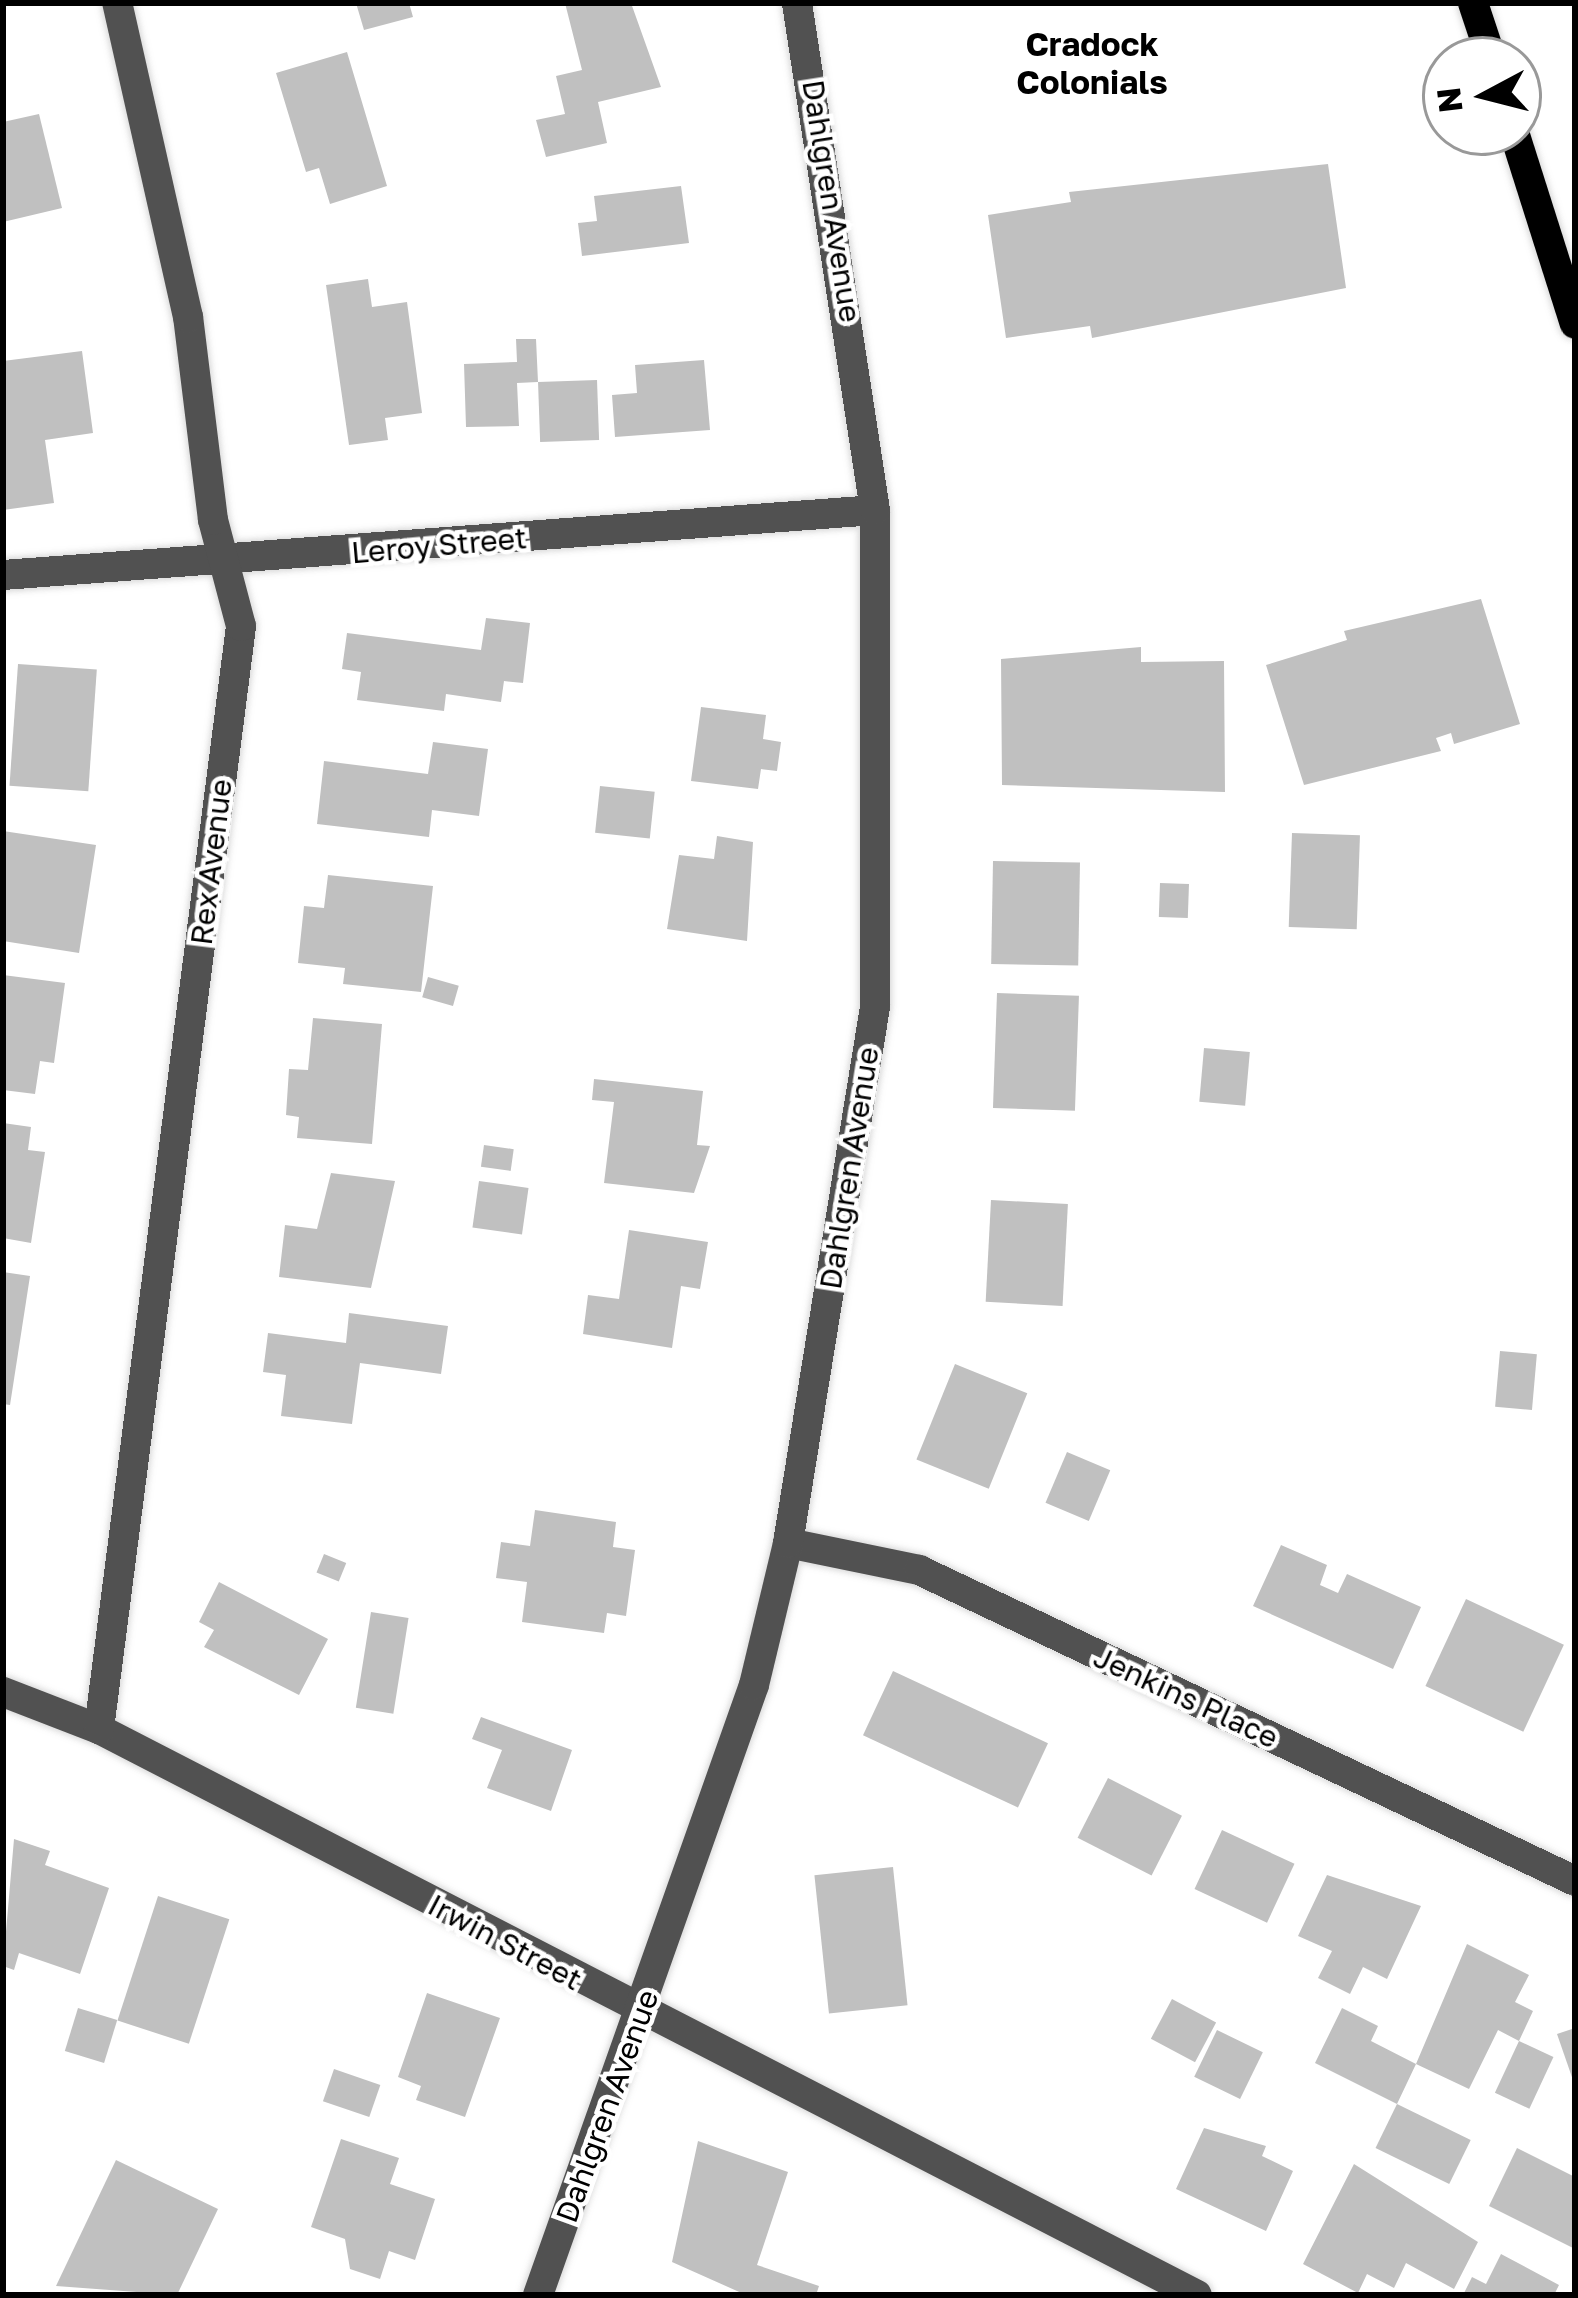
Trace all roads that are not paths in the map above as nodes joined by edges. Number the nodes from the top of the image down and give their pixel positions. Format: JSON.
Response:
{"nodes":[{"id":1,"x":117,"y":3,"type":"edge"},
{"id":2,"x":797,"y":3,"type":"edge"},
{"id":3,"x":1474,"y":3,"type":"edge"},
{"id":4,"x":1484,"y":36,"type":"edge"},
{"id":5,"x":1522,"y":156,"type":"edge"},
{"id":6,"x":1575,"y":324,"type":"edge"},
{"id":7,"x":875,"y":510,"type":"junction"},
{"id":8,"x":226,"y":562,"type":"junction"},
{"id":9,"x":3,"y":575,"type":"edge"},
{"id":10,"x":788,"y":1543,"type":"junction"},
{"id":11,"x":3,"y":1692,"type":"edge"},
{"id":12,"x":99,"y":1729,"type":"junction"},
{"id":13,"x":1575,"y":1881,"type":"edge"},
{"id":14,"x":641,"y":2013,"type":"junction"},
{"id":15,"x":538,"y":2295,"type":"edge"},
{"id":16,"x":1197,"y":2295,"type":"edge"}],
"edges":[{"from":1,"to":8,"type":"street","name":"Rex Avenue"},
{"from":2,"to":7,"type":"street","name":"Dahlgren Avenue"},
{"from":3,"to":4,"type":"main road"},
{"from":5,"to":6,"type":"main road"},
{"from":7,"to":8,"type":"street","name":"Leroy Street"},
{"from":7,"to":10,"type":"street","name":"Dahlgren Avenue"},
{"from":8,"to":9,"type":"street","name":"Leroy Street"},
{"from":8,"to":12,"type":"street","name":"Rex Avenue"},
{"from":10,"to":13,"type":"street","name":"Jenkins Place"},
{"from":10,"to":14,"type":"street","name":"Dahlgren Avenue"},
{"from":11,"to":12,"type":"street","name":"Irwin Street"},
{"from":12,"to":14,"type":"street","name":"Irwin Street"},
{"from":14,"to":15,"type":"street","name":"Dahlgren Avenue"},
{"from":14,"to":16,"type":"street","name":"Irwin Street"}]}
